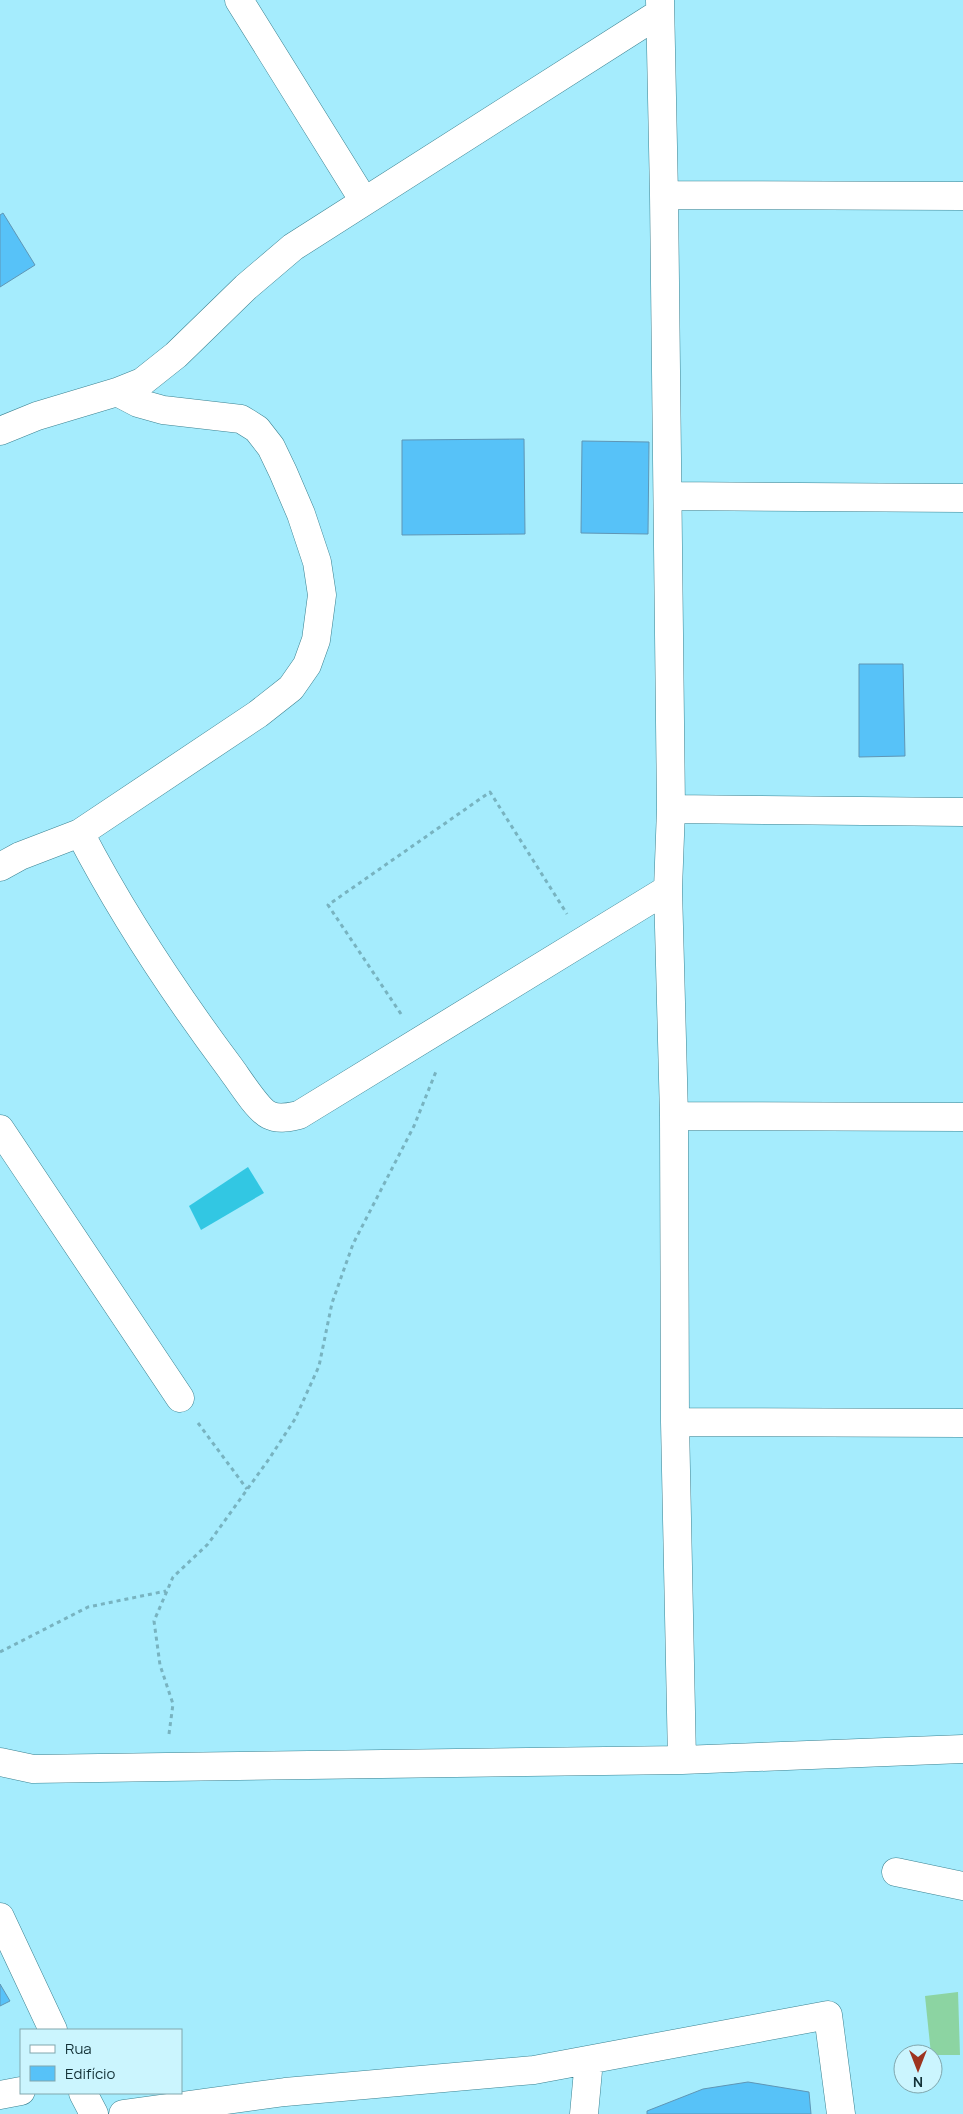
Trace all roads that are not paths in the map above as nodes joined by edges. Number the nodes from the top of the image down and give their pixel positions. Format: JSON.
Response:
{"nodes":[{"id":1,"x":239,"y":0,"type":"edge"},
{"id":2,"x":660,"y":6,"type":"edge"},
{"id":3,"x":664,"y":195,"type":"junction"},
{"id":4,"x":963,"y":196,"type":"edge"},
{"id":5,"x":364,"y":201,"type":"junction"},
{"id":6,"x":117,"y":392,"type":"junction"},
{"id":7,"x":0,"y":431,"type":"edge"},
{"id":8,"x":668,"y":496,"type":"junction"},
{"id":9,"x":963,"y":498,"type":"edge"},
{"id":10,"x":671,"y":809,"type":"junction"},
{"id":11,"x":963,"y":812,"type":"edge"},
{"id":12,"x":80,"y":833,"type":"junction"},
{"id":13,"x":0,"y":867,"type":"edge"},
{"id":14,"x":668,"y":889,"type":"junction"},
{"id":15,"x":674,"y":1116,"type":"junction"},
{"id":16,"x":963,"y":1117,"type":"edge"},
{"id":17,"x":0,"y":1129,"type":"edge"},
{"id":18,"x":180,"y":1398,"type":"road end"},
{"id":19,"x":675,"y":1422,"type":"junction"},
{"id":20,"x":963,"y":1424,"type":"edge"},
{"id":21,"x":963,"y":1749,"type":"edge"},
{"id":22,"x":682,"y":1760,"type":"junction"},
{"id":23,"x":0,"y":1762,"type":"edge"},
{"id":24,"x":33,"y":1769,"type":"junction"},
{"id":25,"x":0,"y":1784,"type":"edge"},
{"id":26,"x":896,"y":1872,"type":"dead end"},
{"id":27,"x":963,"y":1886,"type":"edge"},
{"id":28,"x":0,"y":1917,"type":"edge"},
{"id":29,"x":54,"y":2029,"type":"edge"},
{"id":30,"x":589,"y":2060,"type":"junction"},
{"id":31,"x":20,"y":2091,"type":"edge"},
{"id":32,"x":84,"y":2094,"type":"edge"},
{"id":33,"x":0,"y":2095,"type":"edge"},
{"id":34,"x":94,"y":2114,"type":"edge"},
{"id":35,"x":123,"y":2114,"type":"edge"},
{"id":36,"x":584,"y":2114,"type":"edge"},
{"id":37,"x":841,"y":2114,"type":"edge"}],
"edges":[{"from":1,"to":5,"type":"street"},
{"from":2,"to":3,"type":"street"},
{"from":2,"to":5,"type":"street"},
{"from":3,"to":4,"type":"street"},
{"from":3,"to":8,"type":"street"},
{"from":5,"to":6,"type":"street"},
{"from":6,"to":7,"type":"street"},
{"from":6,"to":12,"type":"street"},
{"from":8,"to":9,"type":"street"},
{"from":8,"to":10,"type":"street"},
{"from":10,"to":11,"type":"street"},
{"from":10,"to":14,"type":"street"},
{"from":12,"to":13,"type":"street"},
{"from":12,"to":14,"type":"street"},
{"from":14,"to":15,"type":"street"},
{"from":15,"to":16,"type":"street"},
{"from":15,"to":19,"type":"street"},
{"from":17,"to":18,"type":"street"},
{"from":19,"to":20,"type":"street"},
{"from":19,"to":22,"type":"street"},
{"from":21,"to":22,"type":"street"},
{"from":22,"to":24,"type":"street"},
{"from":23,"to":24,"type":"street"},
{"from":24,"to":25,"type":"street"},
{"from":26,"to":27,"type":"street"},
{"from":28,"to":29,"type":"street"},
{"from":30,"to":35,"type":"street"},
{"from":30,"to":36,"type":"street"},
{"from":30,"to":37,"type":"street"},
{"from":31,"to":33,"type":"street"},
{"from":32,"to":34,"type":"street"}]}
